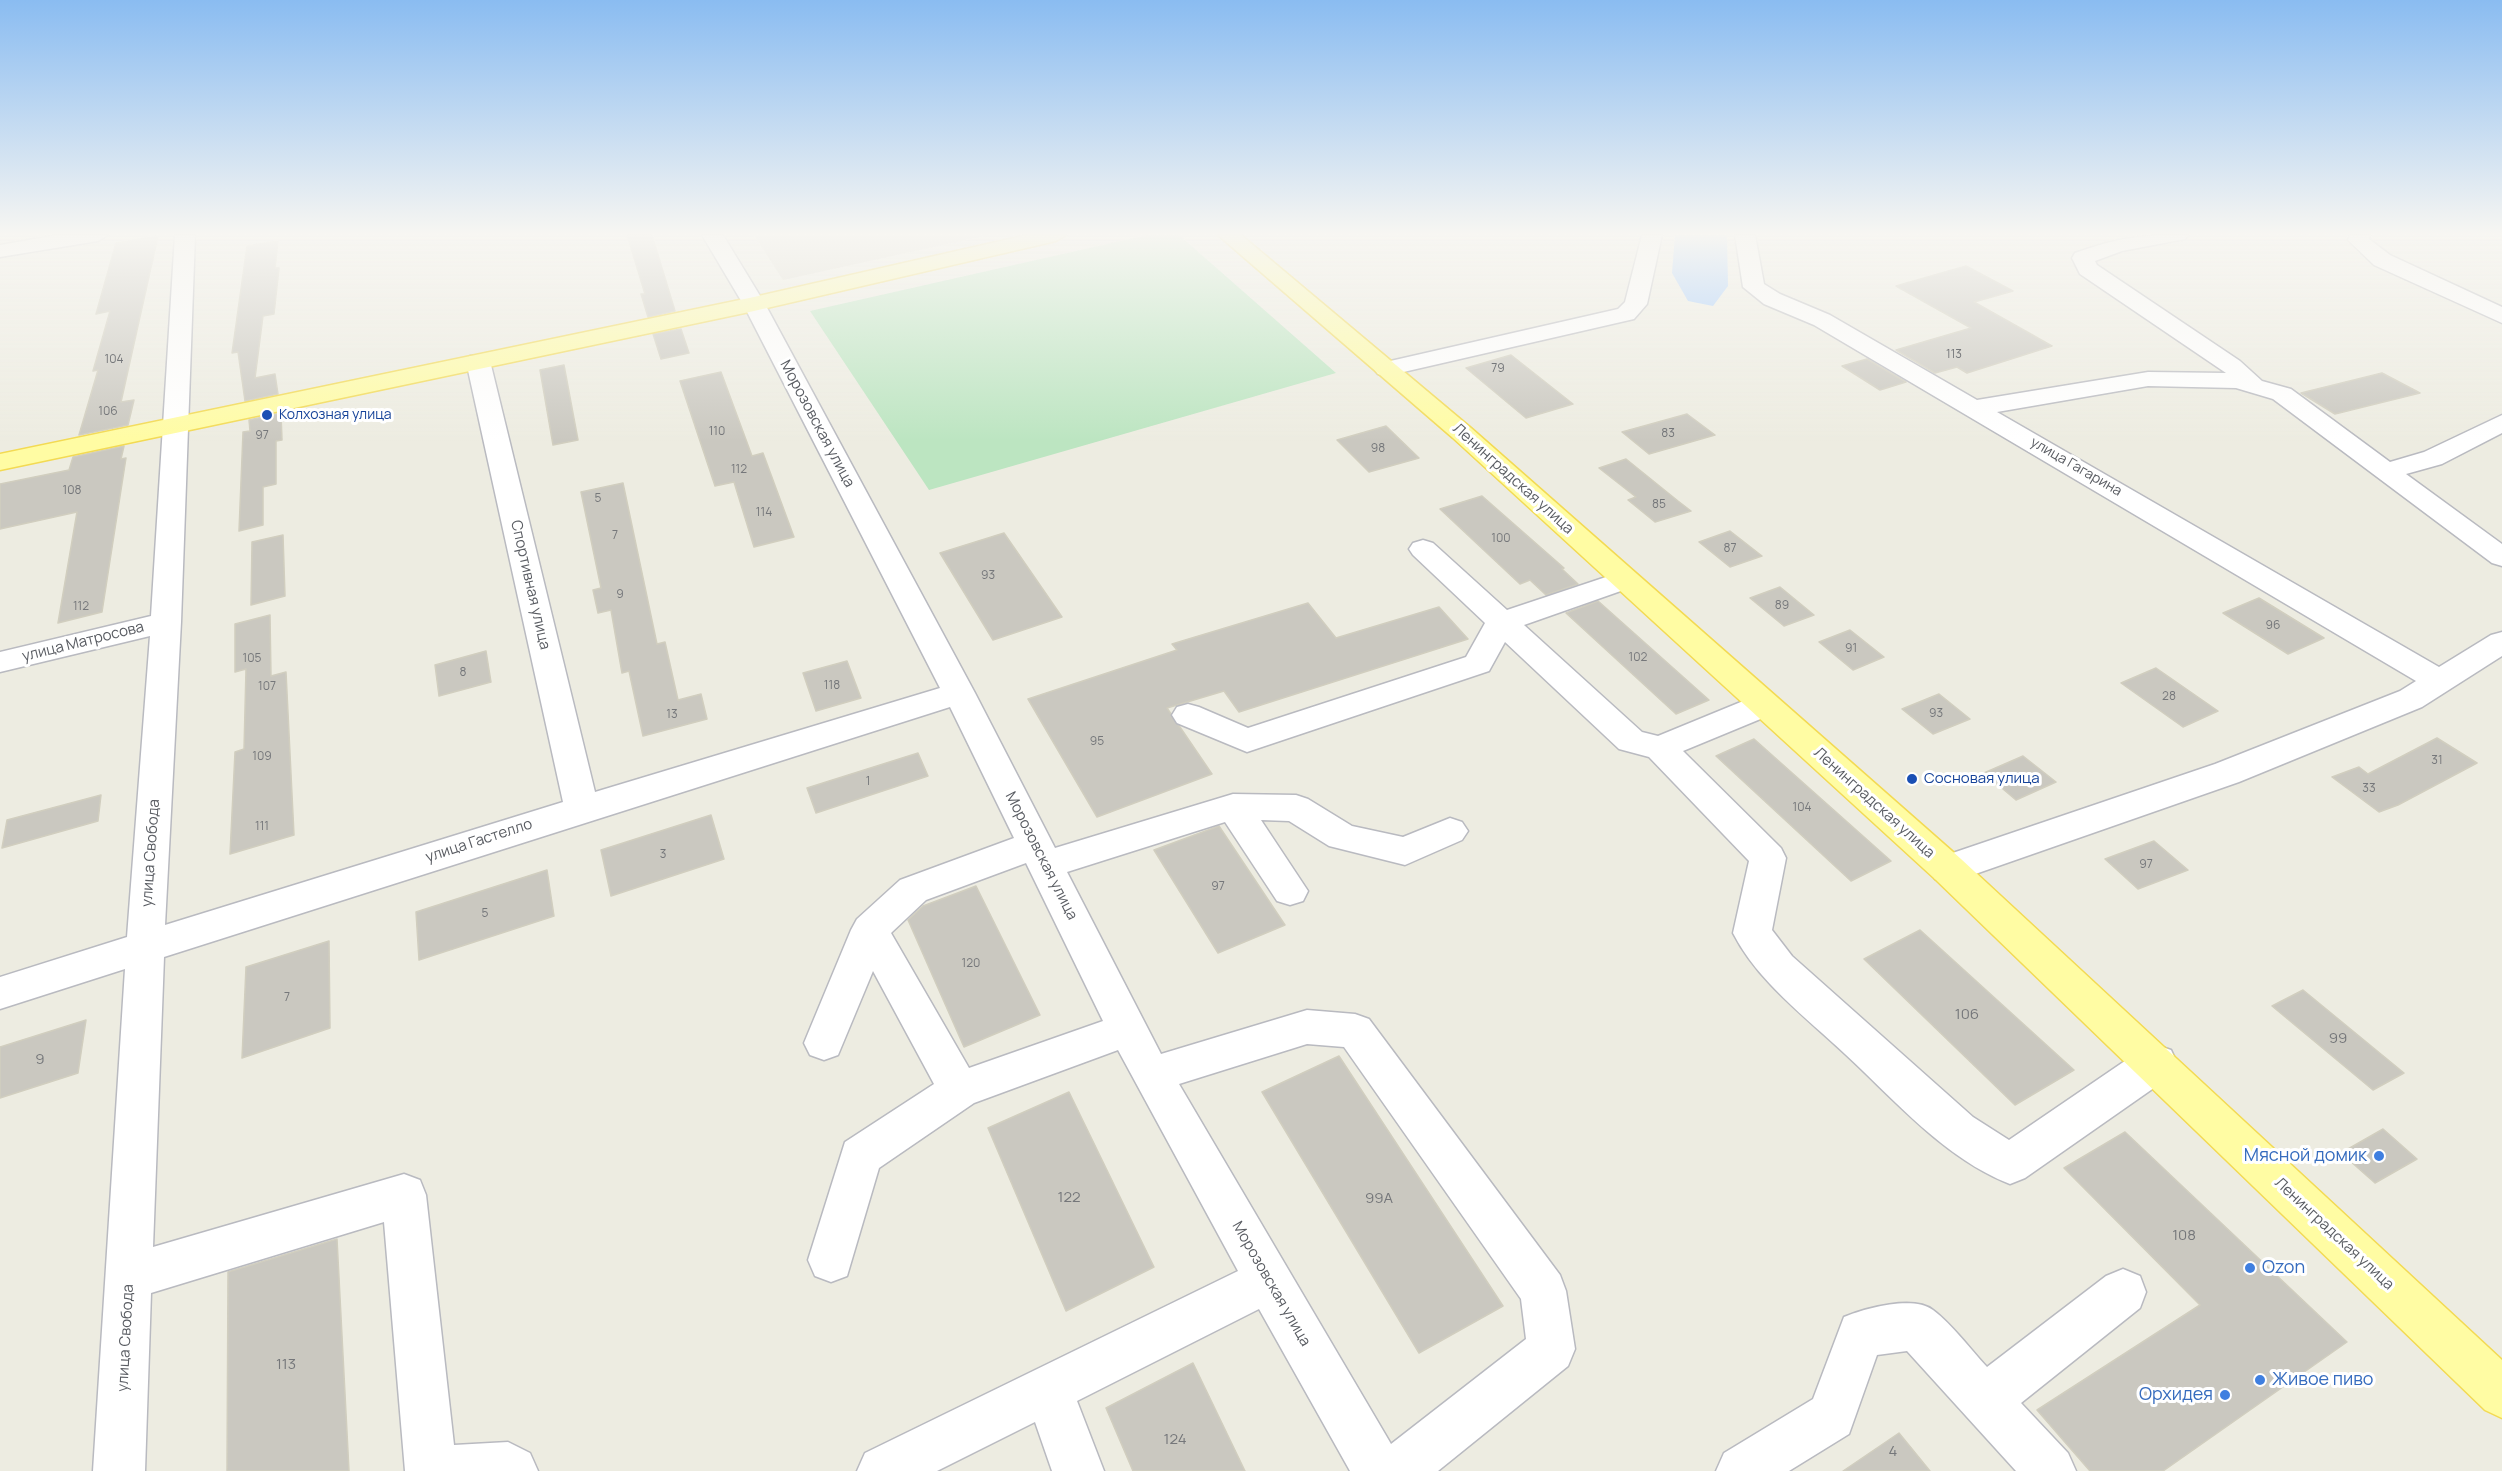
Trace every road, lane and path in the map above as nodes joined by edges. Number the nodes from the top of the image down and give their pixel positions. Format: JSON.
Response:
{"nodes":[{"id":1,"x":182,"y":304,"type":"edge"},
{"id":2,"x":754,"y":304,"type":"joint"},
{"id":3,"x":1309,"y":304,"type":"edge"},
{"id":4,"x":1636,"y":304,"type":"edge"},
{"id":5,"x":1783,"y":304,"type":"edge"},
{"id":6,"x":2139,"y":304,"type":"edge"},
{"id":7,"x":2476,"y":304,"type":"edge"},
{"id":8,"x":2502,"y":316,"type":"edge"},
{"id":9,"x":478,"y":361,"type":"junction"},
{"id":10,"x":1386,"y":369,"type":"junction"},
{"id":11,"x":2254,"y":386,"type":"junction"},
{"id":12,"x":1976,"y":408,"type":"junction"},
{"id":13,"x":2502,"y":423,"type":"edge"},
{"id":14,"x":176,"y":426,"type":"junction"},
{"id":15,"x":0,"y":462,"type":"edge"},
{"id":16,"x":2386,"y":471,"type":"junction"},
{"id":17,"x":1423,"y":549,"type":"dead end"},
{"id":18,"x":2502,"y":556,"type":"edge"},
{"id":19,"x":1625,"y":580,"type":"junction"},
{"id":20,"x":166,"y":622,"type":"junction"},
{"id":21,"x":1500,"y":623,"type":"junction"},
{"id":22,"x":2502,"y":642,"type":"edge"},
{"id":23,"x":0,"y":662,"type":"edge"},
{"id":24,"x":2439,"y":681,"type":"junction"},
{"id":25,"x":959,"y":693,"type":"junction"},
{"id":26,"x":1764,"y":705,"type":"junction"},
{"id":27,"x":1188,"y":715,"type":"dead end"},
{"id":28,"x":1660,"y":748,"type":"junction"},
{"id":29,"x":1233,"y":807,"type":"junction"},
{"id":30,"x":582,"y":809,"type":"junction"},
{"id":31,"x":1450,"y":831,"type":"dead end"},
{"id":32,"x":1041,"y":855,"type":"junction"},
{"id":33,"x":1948,"y":869,"type":"junction"},
{"id":34,"x":1290,"y":891,"type":"dead end"},
{"id":35,"x":870,"y":930,"type":"junction"},
{"id":36,"x":145,"y":948,"type":"junction"},
{"id":37,"x":0,"y":993,"type":"edge"},
{"id":38,"x":1128,"y":1029,"type":"junction"},
{"id":39,"x":824,"y":1043,"type":"dead end"},
{"id":40,"x":2156,"y":1063,"type":"junction"},
{"id":41,"x":1150,"y":1075,"type":"junction"},
{"id":42,"x":959,"y":1090,"type":"junction"},
{"id":43,"x":831,"y":1260,"type":"dead end"},
{"id":44,"x":129,"y":1277,"type":"junction"},
{"id":45,"x":1269,"y":1280,"type":"junction"},
{"id":46,"x":2123,"y":1292,"type":"dead end"},
{"id":47,"x":1048,"y":1389,"type":"junction"},
{"id":48,"x":2502,"y":1393,"type":"edge"},
{"id":49,"x":1985,"y":1401,"type":"junction"},
{"id":50,"x":119,"y":1471,"type":"edge"},
{"id":51,"x":431,"y":1471,"type":"edge"},
{"id":52,"x":450,"y":1471,"type":"edge"},
{"id":53,"x":512,"y":1471,"type":"edge"},
{"id":54,"x":883,"y":1471,"type":"edge"},
{"id":55,"x":1078,"y":1471,"type":"edge"},
{"id":56,"x":1378,"y":1471,"type":"edge"},
{"id":57,"x":1397,"y":1471,"type":"edge"},
{"id":58,"x":1742,"y":1471,"type":"edge"},
{"id":59,"x":2050,"y":1471,"type":"edge"}],
"edges":[{"from":1,"to":14,"type":"street","name":"улица Свобода"},
{"from":2,"to":9,"type":"main road"},
{"from":2,"to":25,"type":"street","name":"Морозовская улица"},
{"from":3,"to":10,"type":"main road","name":"Ленинградская улица"},
{"from":4,"to":10,"type":"street"},
{"from":5,"to":12,"type":"street","name":"улица Гагарина"},
{"from":6,"to":11,"type":"street"},
{"from":7,"to":8,"type":"street"},
{"from":9,"to":14,"type":"main road"},
{"from":9,"to":30,"type":"street","name":"Спортивная улица"},
{"from":10,"to":19,"type":"main road","name":"Ленинградская улица"},
{"from":11,"to":12,"type":"street"},
{"from":11,"to":16,"type":"street"},
{"from":12,"to":24,"type":"street","name":"улица Гагарина"},
{"from":13,"to":16,"type":"street"},
{"from":14,"to":15,"type":"main road"},
{"from":14,"to":20,"type":"street","name":"улица Свобода"},
{"from":16,"to":18,"type":"street"},
{"from":17,"to":21,"type":"street"},
{"from":19,"to":21,"type":"street"},
{"from":19,"to":26,"type":"main road","name":"Ленинградская улица"},
{"from":20,"to":23,"type":"street","name":"улица Матросова"},
{"from":20,"to":36,"type":"street","name":"улица Свобода"},
{"from":21,"to":27,"type":"street"},
{"from":21,"to":28,"type":"street"},
{"from":22,"to":24,"type":"street"},
{"from":24,"to":33,"type":"street"},
{"from":25,"to":30,"type":"street","name":"улица Гастелло"},
{"from":25,"to":32,"type":"street","name":"Морозовская улица"},
{"from":26,"to":28,"type":"street"},
{"from":26,"to":33,"type":"main road","name":"Ленинградская улица"},
{"from":28,"to":40,"type":"street"},
{"from":29,"to":31,"type":"street"},
{"from":29,"to":32,"type":"street"},
{"from":29,"to":34,"type":"street"},
{"from":30,"to":36,"type":"street","name":"улица Гастелло"},
{"from":32,"to":35,"type":"street"},
{"from":32,"to":38,"type":"street","name":"Морозовская улица"},
{"from":33,"to":40,"type":"main road","name":"Ленинградская улица"},
{"from":35,"to":39,"type":"street"},
{"from":35,"to":42,"type":"street"},
{"from":36,"to":37,"type":"street","name":"улица Гастелло"},
{"from":36,"to":44,"type":"street","name":"улица Свобода"},
{"from":38,"to":41,"type":"street","name":"Морозовская улица"},
{"from":38,"to":42,"type":"street"},
{"from":40,"to":48,"type":"main road","name":"Ленинградская улица"},
{"from":41,"to":45,"type":"street","name":"Морозовская улица"},
{"from":41,"to":57,"type":"street"},
{"from":42,"to":43,"type":"street"},
{"from":44,"to":50,"type":"street","name":"улица Свобода"},
{"from":44,"to":51,"type":"street"},
{"from":45,"to":47,"type":"street"},
{"from":45,"to":56,"type":"street","name":"Морозовская улица"},
{"from":46,"to":49,"type":"street"},
{"from":47,"to":54,"type":"street"},
{"from":47,"to":55,"type":"street"},
{"from":49,"to":58,"type":"street"},
{"from":49,"to":59,"type":"street"},
{"from":52,"to":53,"type":"street"}]}
